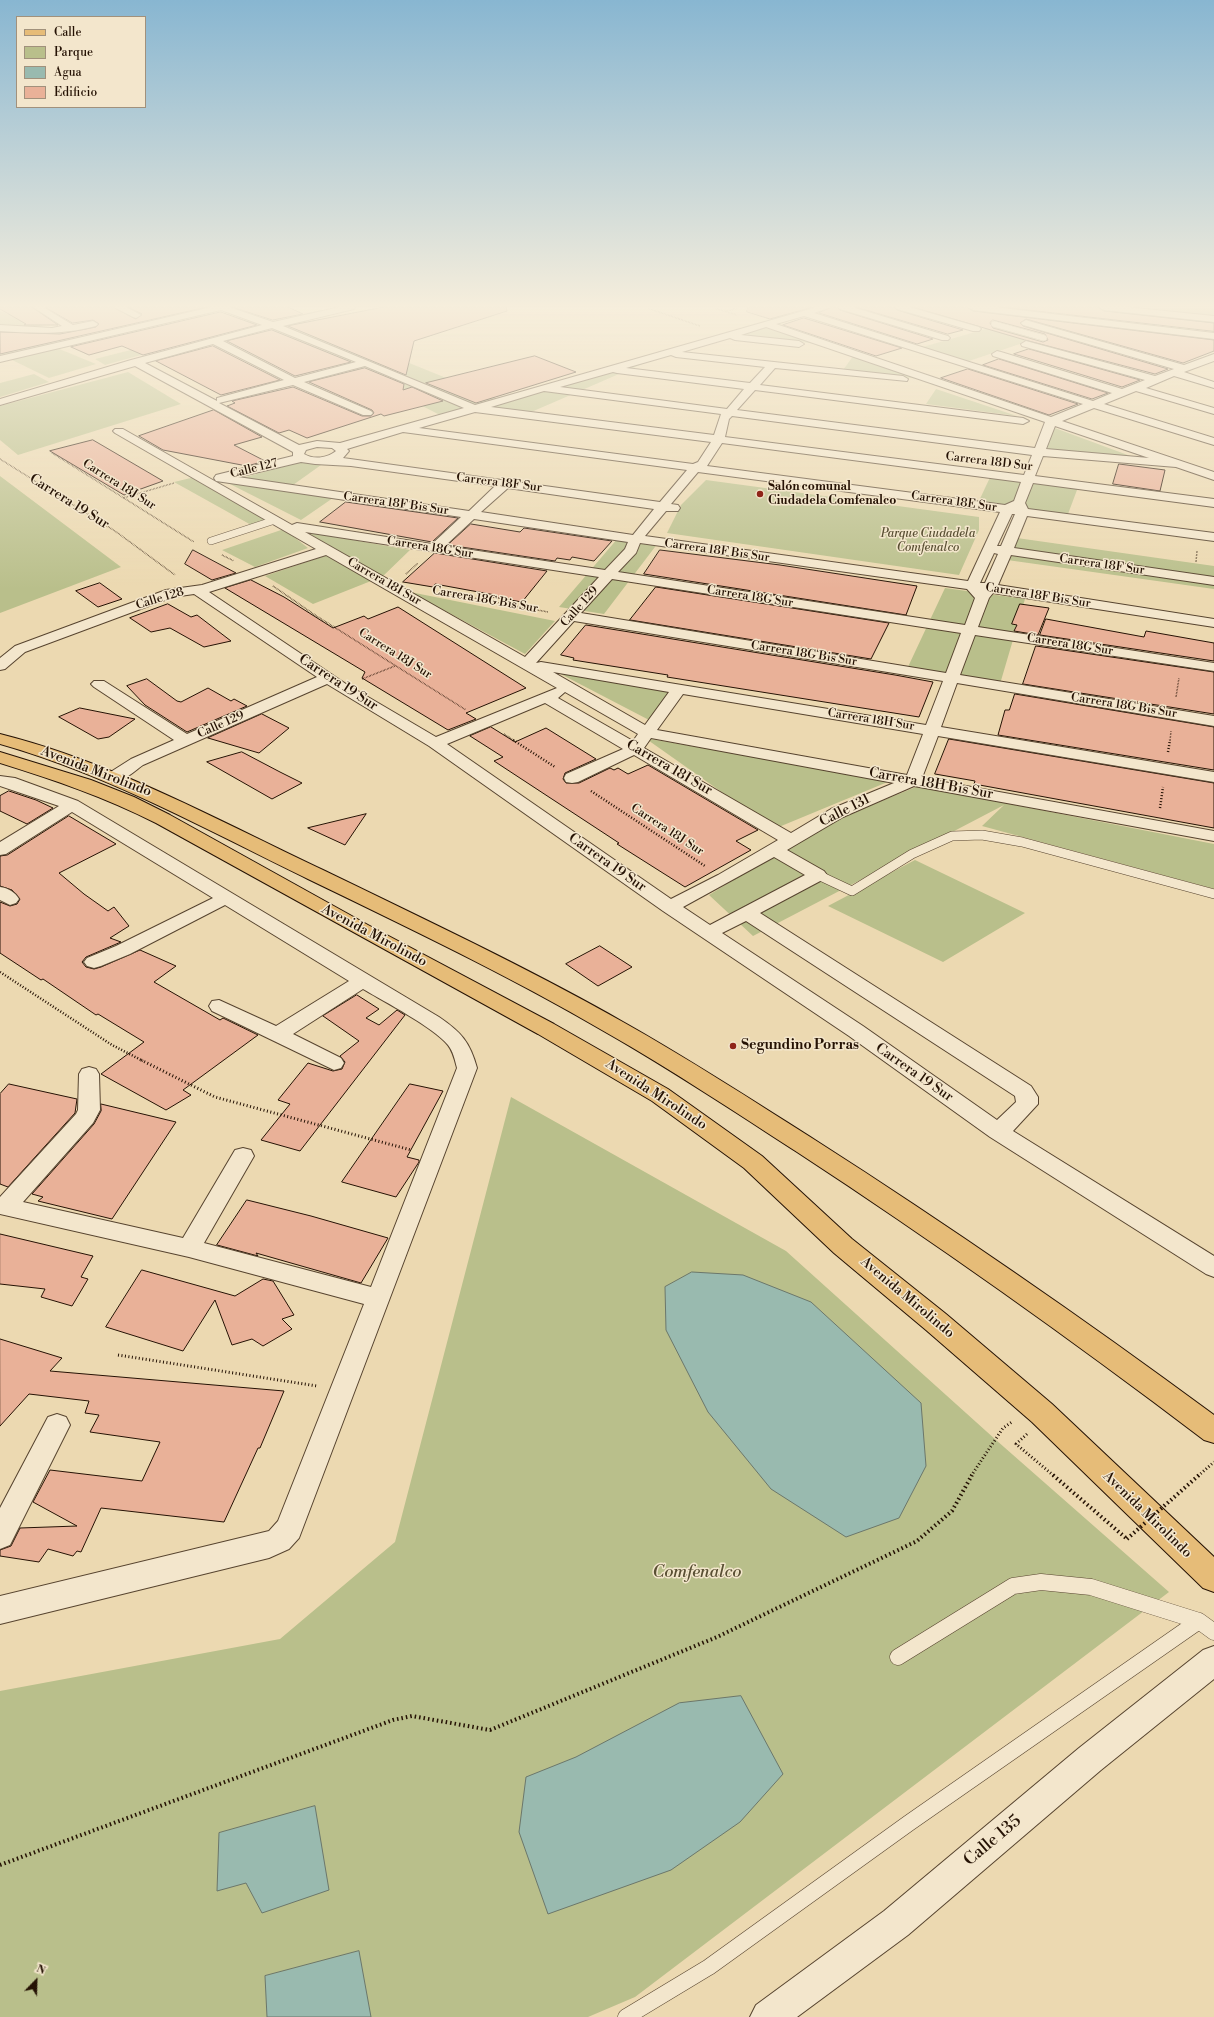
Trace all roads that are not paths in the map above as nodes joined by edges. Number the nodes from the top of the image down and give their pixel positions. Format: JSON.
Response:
{"nodes":[{"id":1,"x":205,"y":401,"type":"edge"},
{"id":2,"x":223,"y":401,"type":"edge"},
{"id":3,"x":338,"y":401,"type":"edge"},
{"id":4,"x":457,"y":401,"type":"edge"},
{"id":5,"x":497,"y":401,"type":"edge"},
{"id":6,"x":640,"y":401,"type":"edge"},
{"id":7,"x":740,"y":401,"type":"edge"},
{"id":8,"x":878,"y":401,"type":"edge"},
{"id":9,"x":996,"y":401,"type":"edge"},
{"id":10,"x":1084,"y":401,"type":"edge"},
{"id":11,"x":1101,"y":401,"type":"edge"},
{"id":12,"x":1181,"y":401,"type":"edge"},
{"id":13,"x":1093,"y":404,"type":"junction"},
{"id":14,"x":473,"y":408,"type":"junction"},
{"id":15,"x":1214,"y":411,"type":"edge"},
{"id":16,"x":729,"y":413,"type":"junction"},
{"id":17,"x":367,"y":414,"type":"dead end"},
{"id":18,"x":1050,"y":422,"type":"junction"},
{"id":19,"x":402,"y":429,"type":"junction"},
{"id":20,"x":119,"y":431,"type":"dead end"},
{"id":21,"x":718,"y":440,"type":"junction"},
{"id":22,"x":1214,"y":442,"type":"edge"},
{"id":23,"x":310,"y":445,"type":"junction"},
{"id":24,"x":341,"y":450,"type":"junction"},
{"id":25,"x":1038,"y":452,"type":"junction"},
{"id":26,"x":300,"y":454,"type":"junction"},
{"id":27,"x":325,"y":460,"type":"junction"},
{"id":28,"x":1181,"y":464,"type":"junction"},
{"id":29,"x":699,"y":469,"type":"junction"},
{"id":30,"x":1214,"y":476,"type":"edge"},
{"id":31,"x":208,"y":478,"type":"junction"},
{"id":32,"x":1028,"y":480,"type":"junction"},
{"id":33,"x":505,"y":484,"type":"junction"},
{"id":34,"x":1214,"y":502,"type":"edge"},
{"id":35,"x":670,"y":504,"type":"junction"},
{"id":36,"x":1015,"y":511,"type":"junction"},
{"id":37,"x":473,"y":514,"type":"junction"},
{"id":38,"x":281,"y":523,"type":"junction"},
{"id":39,"x":1214,"y":537,"type":"edge"},
{"id":40,"x":644,"y":539,"type":"junction"},
{"id":41,"x":211,"y":541,"type":"dead end"},
{"id":42,"x":991,"y":545,"type":"junction"},
{"id":43,"x":435,"y":548,"type":"junction"},
{"id":44,"x":1007,"y":548,"type":"junction"},
{"id":45,"x":327,"y":550,"type":"junction"},
{"id":46,"x":1214,"y":573,"type":"edge"},
{"id":47,"x":608,"y":575,"type":"junction"},
{"id":48,"x":1214,"y":581,"type":"edge"},
{"id":49,"x":983,"y":586,"type":"junction"},
{"id":50,"x":195,"y":589,"type":"junction"},
{"id":51,"x":572,"y":616,"type":"junction"},
{"id":52,"x":1214,"y":623,"type":"edge"},
{"id":53,"x":970,"y":630,"type":"junction"},
{"id":54,"x":527,"y":664,"type":"junction"},
{"id":55,"x":0,"y":666,"type":"edge"},
{"id":56,"x":1214,"y":667,"type":"edge"},
{"id":57,"x":952,"y":678,"type":"junction"},
{"id":58,"x":335,"y":683,"type":"junction"},
{"id":59,"x":99,"y":684,"type":"dead end"},
{"id":60,"x":569,"y":688,"type":"junction"},
{"id":61,"x":679,"y":689,"type":"junction"},
{"id":62,"x":546,"y":697,"type":"junction"},
{"id":63,"x":1214,"y":721,"type":"edge"},
{"id":64,"x":932,"y":730,"type":"junction"},
{"id":65,"x":648,"y":733,"type":"junction"},
{"id":66,"x":0,"y":739,"type":"edge"},
{"id":67,"x":186,"y":741,"type":"junction"},
{"id":68,"x":435,"y":743,"type":"junction"},
{"id":69,"x":635,"y":749,"type":"junction"},
{"id":70,"x":0,"y":757,"type":"edge"},
{"id":71,"x":116,"y":777,"type":"junction"},
{"id":72,"x":1214,"y":777,"type":"edge"},
{"id":73,"x":572,"y":778,"type":"road end"},
{"id":74,"x":0,"y":781,"type":"edge"},
{"id":75,"x":913,"y":781,"type":"junction"},
{"id":76,"x":72,"y":805,"type":"junction"},
{"id":77,"x":1214,"y":836,"type":"edge"},
{"id":78,"x":791,"y":840,"type":"junction"},
{"id":79,"x":0,"y":850,"type":"edge"},
{"id":80,"x":774,"y":850,"type":"junction"},
{"id":81,"x":818,"y":875,"type":"junction"},
{"id":82,"x":1214,"y":894,"type":"edge"},
{"id":83,"x":226,"y":898,"type":"junction"},
{"id":84,"x":670,"y":907,"type":"junction"},
{"id":85,"x":748,"y":914,"type":"junction"},
{"id":86,"x":709,"y":933,"type":"junction"},
{"id":87,"x":94,"y":962,"type":"dead end"},
{"id":88,"x":364,"y":980,"type":"junction"},
{"id":89,"x":219,"y":1006,"type":"dead end"},
{"id":90,"x":277,"y":1035,"type":"junction"},
{"id":91,"x":334,"y":1063,"type":"dead end"},
{"id":92,"x":89,"y":1074,"type":"dead end"},
{"id":93,"x":998,"y":1132,"type":"junction"},
{"id":94,"x":243,"y":1156,"type":"dead end"},
{"id":95,"x":3,"y":1206,"type":"edge"},
{"id":96,"x":189,"y":1248,"type":"junction"},
{"id":97,"x":1214,"y":1268,"type":"edge"},
{"id":98,"x":378,"y":1298,"type":"junction"},
{"id":99,"x":57,"y":1425,"type":"dead end"},
{"id":100,"x":1214,"y":1431,"type":"edge"},
{"id":101,"x":0,"y":1536,"type":"edge"},
{"id":102,"x":1214,"y":1578,"type":"edge"},
{"id":103,"x":0,"y":1610,"type":"edge"},
{"id":104,"x":1199,"y":1621,"type":"junction"},
{"id":105,"x":1214,"y":1632,"type":"edge"},
{"id":106,"x":898,"y":1657,"type":"dead end"},
{"id":107,"x":1214,"y":1660,"type":"edge"},
{"id":108,"x":626,"y":2017,"type":"edge"},
{"id":109,"x":768,"y":2017,"type":"edge"}],
"edges":[{"from":1,"to":26,"type":"street"},
{"from":2,"to":23,"type":"street"},
{"from":3,"to":17,"type":"street"},
{"from":4,"to":14,"type":"street","name":"Carrera 18D Sur"},
{"from":5,"to":14,"type":"street"},
{"from":6,"to":16,"type":"street"},
{"from":7,"to":16,"type":"street","name":"Calle 129"},
{"from":8,"to":18,"type":"street"},
{"from":9,"to":18,"type":"street"},
{"from":10,"to":13,"type":"street"},
{"from":11,"to":13,"type":"street"},
{"from":12,"to":15,"type":"street"},
{"from":13,"to":18,"type":"street"},
{"from":13,"to":22,"type":"street"},
{"from":14,"to":19,"type":"street"},
{"from":14,"to":21,"type":"street","name":"Carrera 18D Sur"},
{"from":16,"to":21,"type":"street","name":"Calle 129"},
{"from":16,"to":25,"type":"street"},
{"from":18,"to":25,"type":"street"},
{"from":18,"to":28,"type":"street"},
{"from":19,"to":24,"type":"street"},
{"from":19,"to":29,"type":"street","name":"Carrera 18E Sur"},
{"from":20,"to":31,"type":"street","name":"Carrera 18I Sur"},
{"from":21,"to":29,"type":"street","name":"Calle 129"},
{"from":21,"to":32,"type":"street","name":"Carrera 18D Sur"},
{"from":23,"to":24,"type":"street","name":"Carrera 18F Sur"},
{"from":23,"to":26,"type":"street"},
{"from":24,"to":27,"type":"street"},
{"from":24,"to":35,"type":"street","name":"Carrera 18F Sur"},
{"from":25,"to":28,"type":"street"},
{"from":25,"to":32,"type":"street"},
{"from":26,"to":27,"type":"street","name":"Carrera 18F Sur"},
{"from":26,"to":31,"type":"street","name":"Calle 127"},
{"from":27,"to":33,"type":"street","name":"Carrera 18F Sur"},
{"from":28,"to":30,"type":"street"},
{"from":29,"to":35,"type":"street","name":"Calle 129"},
{"from":29,"to":36,"type":"street","name":"Carrera 18E Sur"},
{"from":31,"to":37,"type":"street","name":"Carrera 18F Bis Sur"},
{"from":31,"to":38,"type":"street","name":"Carrera 18I Sur"},
{"from":32,"to":34,"type":"street","name":"Carrera 18D Sur"},
{"from":32,"to":36,"type":"street"},
{"from":33,"to":35,"type":"street","name":"Carrera 18F Sur"},
{"from":33,"to":37,"type":"street"},
{"from":35,"to":40,"type":"street","name":"Calle 129"},
{"from":36,"to":39,"type":"street","name":"Carrera 18E Sur"},
{"from":36,"to":42,"type":"street"},
{"from":36,"to":44,"type":"street"},
{"from":37,"to":40,"type":"street","name":"Carrera 18F Bis Sur"},
{"from":37,"to":43,"type":"street"},
{"from":38,"to":41,"type":"lane"},
{"from":38,"to":43,"type":"street","name":"Carrera 18G Sur"},
{"from":38,"to":45,"type":"street","name":"Carrera 18I Sur"},
{"from":40,"to":47,"type":"street","name":"Calle 129"},
{"from":40,"to":49,"type":"street","name":"Carrera 18F Bis Sur"},
{"from":42,"to":44,"type":"street","name":"Carrera 18F Sur"},
{"from":42,"to":49,"type":"street"},
{"from":43,"to":47,"type":"street","name":"Carrera 18G Sur"},
{"from":44,"to":46,"type":"street","name":"Carrera 18F Sur"},
{"from":44,"to":48,"type":"street","name":"Carrera 18F Sur"},
{"from":44,"to":49,"type":"street"},
{"from":45,"to":50,"type":"street","name":"Calle 128"},
{"from":45,"to":54,"type":"street","name":"Carrera 18I Sur"},
{"from":47,"to":51,"type":"street","name":"Calle 129"},
{"from":47,"to":53,"type":"street","name":"Carrera 18G Sur"},
{"from":49,"to":52,"type":"street","name":"Carrera 18F Bis Sur"},
{"from":49,"to":53,"type":"street"},
{"from":50,"to":55,"type":"street","name":"Calle 128"},
{"from":50,"to":58,"type":"street","name":"Carrera 19 Sur"},
{"from":51,"to":54,"type":"street","name":"Calle 129"},
{"from":51,"to":57,"type":"street","name":"Carrera 18G Bis Sur"},
{"from":53,"to":56,"type":"street","name":"Carrera 18G Sur"},
{"from":53,"to":57,"type":"street"},
{"from":54,"to":60,"type":"street","name":"Carrera 18I Sur"},
{"from":54,"to":61,"type":"street","name":"Carrera 18H Sur"},
{"from":57,"to":63,"type":"street","name":"Carrera 18G Bis Sur"},
{"from":57,"to":64,"type":"street"},
{"from":58,"to":67,"type":"street","name":"Calle 129"},
{"from":58,"to":68,"type":"street","name":"Carrera 19 Sur"},
{"from":59,"to":67,"type":"street"},
{"from":60,"to":62,"type":"street"},
{"from":60,"to":65,"type":"street","name":"Carrera 18I Sur"},
{"from":61,"to":64,"type":"street","name":"Carrera 18H Sur"},
{"from":61,"to":65,"type":"street"},
{"from":62,"to":68,"type":"street"},
{"from":62,"to":69,"type":"street","name":"Carrera 18I Sur"},
{"from":64,"to":72,"type":"street","name":"Carrera 18H Sur"},
{"from":64,"to":75,"type":"street"},
{"from":65,"to":69,"type":"street"},
{"from":65,"to":75,"type":"street","name":"Carrera 18H Bis Sur"},
{"from":66,"to":71,"type":"main road","name":"Avenida Mirolindo"},
{"from":67,"to":71,"type":"street","name":"Calle 129"},
{"from":68,"to":84,"type":"street","name":"Carrera 19 Sur"},
{"from":69,"to":73,"type":"street"},
{"from":69,"to":78,"type":"street","name":"Carrera 18I Sur"},
{"from":70,"to":102,"type":"main road","name":"Avenida Mirolindo"},
{"from":71,"to":100,"type":"main road","name":"Avenida Mirolindo"},
{"from":74,"to":76,"type":"street"},
{"from":75,"to":77,"type":"street","name":"Carrera 18H Bis Sur"},
{"from":75,"to":78,"type":"street","name":"Calle 131"},
{"from":76,"to":79,"type":"street"},
{"from":76,"to":83,"type":"street"},
{"from":78,"to":80,"type":"street","name":"Calle 131"},
{"from":80,"to":81,"type":"street"},
{"from":80,"to":84,"type":"street","name":"Calle 131"},
{"from":81,"to":82,"type":"lane"},
{"from":81,"to":85,"type":"street"},
{"from":83,"to":87,"type":"street"},
{"from":83,"to":88,"type":"street"},
{"from":84,"to":86,"type":"street","name":"Carrera 19 Sur"},
{"from":85,"to":86,"type":"street"},
{"from":85,"to":93,"type":"street"},
{"from":86,"to":93,"type":"street","name":"Carrera 19 Sur"},
{"from":88,"to":90,"type":"street"},
{"from":88,"to":98,"type":"street"},
{"from":89,"to":90,"type":"street"},
{"from":90,"to":91,"type":"street"},
{"from":92,"to":95,"type":"street"},
{"from":93,"to":97,"type":"street","name":"Carrera 19 Sur"},
{"from":94,"to":96,"type":"street"},
{"from":95,"to":96,"type":"street"},
{"from":96,"to":98,"type":"street"},
{"from":98,"to":103,"type":"street"},
{"from":99,"to":101,"type":"street"},
{"from":104,"to":105,"type":"lane"},
{"from":104,"to":106,"type":"lane"},
{"from":104,"to":108,"type":"lane"},
{"from":107,"to":109,"type":"street","name":"Calle 135"}]}
